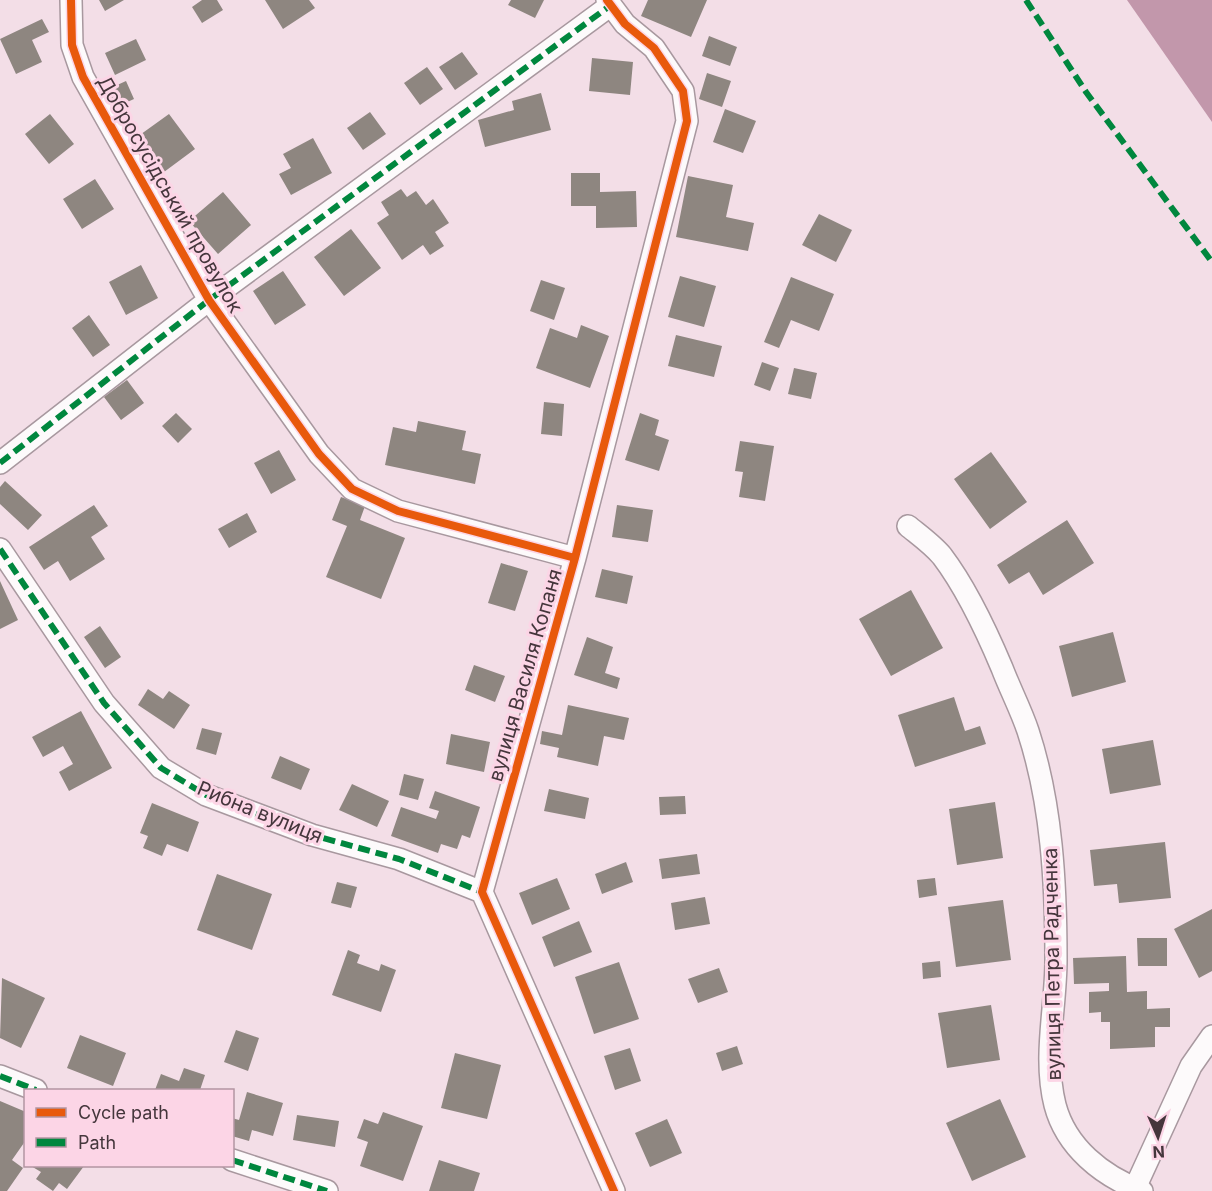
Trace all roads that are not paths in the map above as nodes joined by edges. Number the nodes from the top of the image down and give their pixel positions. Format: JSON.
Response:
{"nodes":[{"id":1,"x":71,"y":0,"type":"edge"},
{"id":2,"x":609,"y":3,"type":"edge"},
{"id":3,"x":208,"y":300,"type":"junction"},
{"id":4,"x":0,"y":464,"type":"edge"},
{"id":5,"x":908,"y":526,"type":"dead end"},
{"id":6,"x":0,"y":549,"type":"edge"},
{"id":7,"x":575,"y":558,"type":"junction"},
{"id":8,"x":482,"y":892,"type":"junction"},
{"id":9,"x":1212,"y":1036,"type":"edge"},
{"id":10,"x":0,"y":1076,"type":"edge"},
{"id":11,"x":33,"y":1089,"type":"edge"},
{"id":12,"x":234,"y":1161,"type":"edge"},
{"id":13,"x":1138,"y":1190,"type":"edge"},
{"id":14,"x":327,"y":1191,"type":"edge"},
{"id":15,"x":614,"y":1191,"type":"edge"}],
"edges":[{"from":1,"to":3,"type":"street","name":"Добросусідський провулок"},
{"from":2,"to":3,"type":"street"},
{"from":2,"to":7,"type":"street","name":"вулиця Василя Копаня"},
{"from":3,"to":4,"type":"street"},
{"from":3,"to":7,"type":"street","name":"Добросусідський провулок"},
{"from":5,"to":13,"type":"street","name":"вулиця Петра Радченка"},
{"from":6,"to":8,"type":"street","name":"Рибна вулиця"},
{"from":7,"to":8,"type":"street","name":"вулиця Василя Копаня"},
{"from":8,"to":15,"type":"street"},
{"from":9,"to":13,"type":"street","name":"вулиця Петра Радченка"},
{"from":10,"to":11,"type":"street"},
{"from":12,"to":14,"type":"street"}]}
